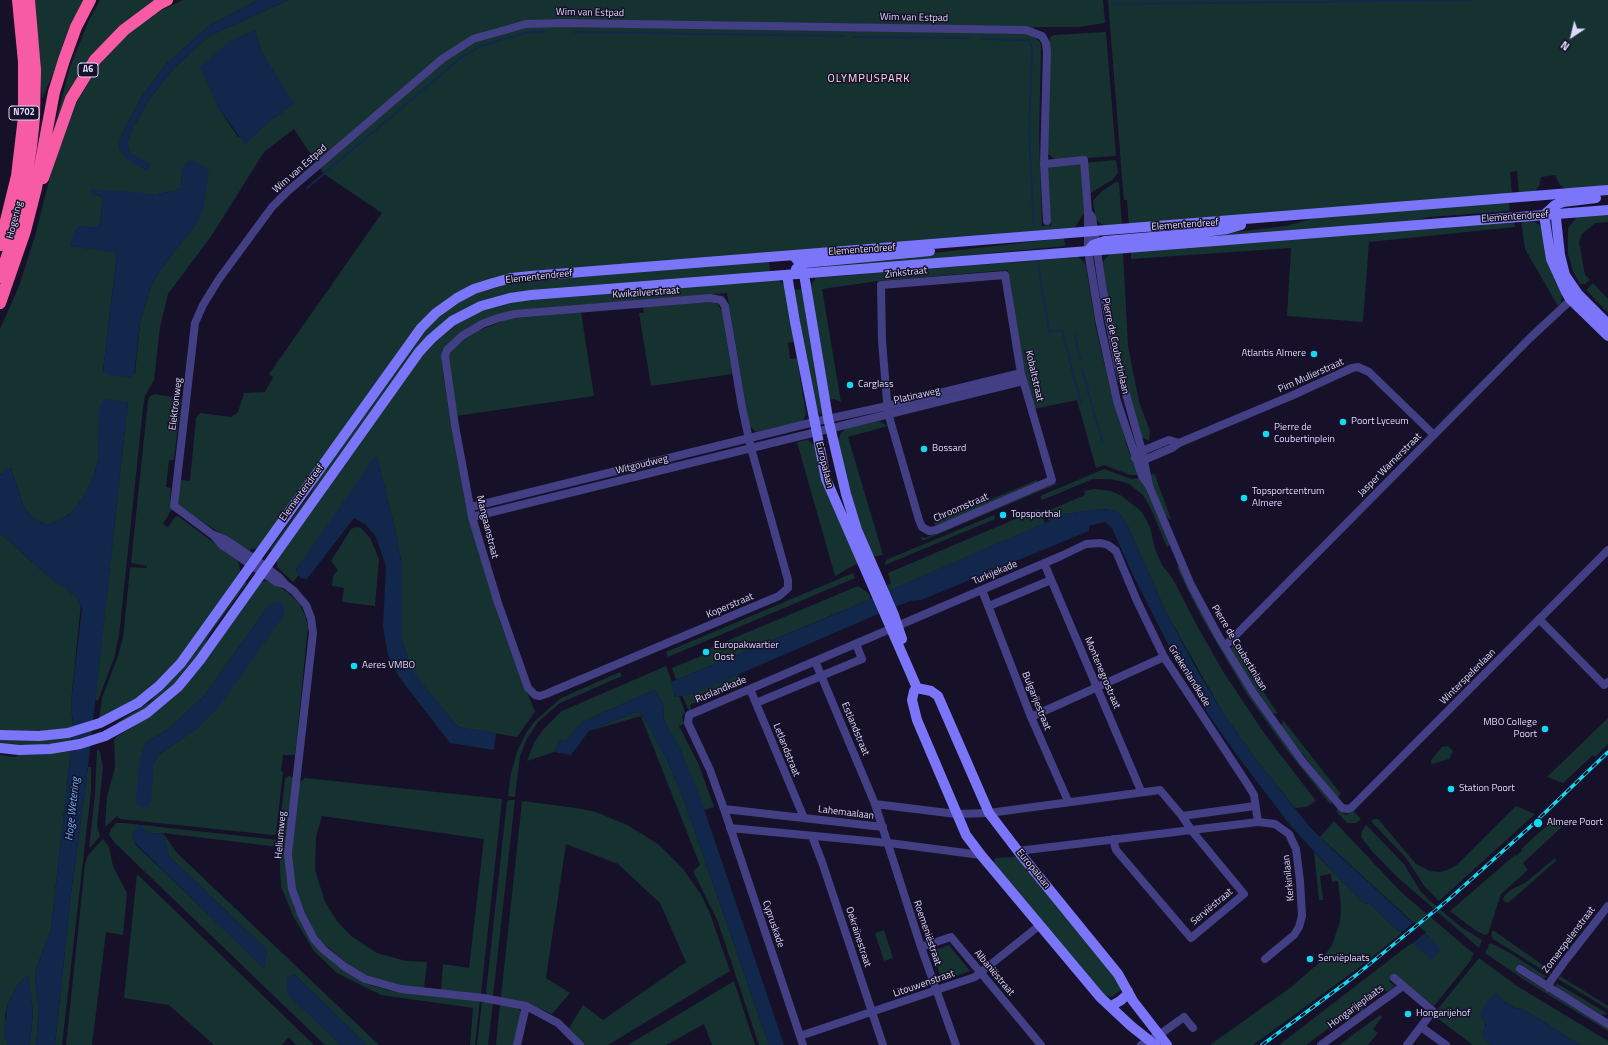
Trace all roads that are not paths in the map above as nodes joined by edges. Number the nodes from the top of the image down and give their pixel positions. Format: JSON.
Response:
{"nodes":[{"id":1,"x":10,"y":0,"type":"edge"},
{"id":2,"x":18,"y":0,"type":"edge"},
{"id":3,"x":29,"y":0,"type":"edge"},
{"id":4,"x":90,"y":0,"type":"edge"},
{"id":5,"x":167,"y":0,"type":"edge"},
{"id":6,"x":24,"y":62,"type":"junction"},
{"id":7,"x":1044,"y":164,"type":"junction"},
{"id":8,"x":33,"y":174,"type":"junction"},
{"id":9,"x":1608,"y":190,"type":"edge"},
{"id":10,"x":1547,"y":196,"type":"junction"},
{"id":11,"x":1608,"y":197,"type":"edge"},
{"id":12,"x":1555,"y":210,"type":"junction"},
{"id":13,"x":1608,"y":210,"type":"edge"},
{"id":14,"x":1544,"y":215,"type":"junction"},
{"id":15,"x":1047,"y":221,"type":"dead end"},
{"id":16,"x":1090,"y":232,"type":"junction"},
{"id":17,"x":1134,"y":238,"type":"junction"},
{"id":18,"x":1122,"y":239,"type":"junction"},
{"id":19,"x":952,"y":244,"type":"junction"},
{"id":20,"x":0,"y":245,"type":"edge"},
{"id":21,"x":1093,"y":249,"type":"junction"},
{"id":22,"x":793,"y":256,"type":"junction"},
{"id":23,"x":231,"y":265,"type":"joint"},
{"id":24,"x":803,"y":269,"type":"junction"},
{"id":25,"x":788,"y":275,"type":"junction"},
{"id":26,"x":1004,"y":275,"type":"joint"},
{"id":27,"x":0,"y":277,"type":"edge"},
{"id":28,"x":1574,"y":297,"type":"junction"},
{"id":29,"x":0,"y":303,"type":"edge"},
{"id":30,"x":1608,"y":324,"type":"edge"},
{"id":31,"x":1608,"y":336,"type":"edge"},
{"id":32,"x":445,"y":356,"type":"joint"},
{"id":33,"x":1022,"y":377,"type":"junction"},
{"id":34,"x":887,"y":410,"type":"junction"},
{"id":35,"x":814,"y":422,"type":"junction"},
{"id":36,"x":829,"y":423,"type":"junction"},
{"id":37,"x":816,"y":433,"type":"junction"},
{"id":38,"x":1434,"y":435,"type":"junction"},
{"id":39,"x":750,"y":439,"type":"junction"},
{"id":40,"x":1178,"y":443,"type":"junction"},
{"id":41,"x":751,"y":448,"type":"junction"},
{"id":42,"x":1142,"y":451,"type":"junction"},
{"id":43,"x":1135,"y":458,"type":"junction"},
{"id":44,"x":1144,"y":460,"type":"junction"},
{"id":45,"x":1052,"y":480,"type":"joint"},
{"id":46,"x":1149,"y":486,"type":"junction"},
{"id":47,"x":471,"y":507,"type":"junction"},
{"id":48,"x":472,"y":517,"type":"junction"},
{"id":49,"x":1101,"y":543,"type":"joint"},
{"id":50,"x":1608,"y":550,"type":"edge"},
{"id":51,"x":253,"y":562,"type":"junction"},
{"id":52,"x":1044,"y":563,"type":"junction"},
{"id":53,"x":264,"y":570,"type":"junction"},
{"id":54,"x":1051,"y":580,"type":"junction"},
{"id":55,"x":878,"y":590,"type":"junction"},
{"id":56,"x":982,"y":590,"type":"junction"},
{"id":57,"x":989,"y":606,"type":"junction"},
{"id":58,"x":1539,"y":619,"type":"junction"},
{"id":59,"x":893,"y":627,"type":"junction"},
{"id":60,"x":856,"y":644,"type":"junction"},
{"id":61,"x":1225,"y":646,"type":"junction"},
{"id":62,"x":1164,"y":657,"type":"junction"},
{"id":63,"x":815,"y":661,"type":"junction"},
{"id":64,"x":821,"y":676,"type":"junction"},
{"id":65,"x":1608,"y":682,"type":"edge"},
{"id":66,"x":1097,"y":687,"type":"junction"},
{"id":67,"x":917,"y":688,"type":"junction"},
{"id":68,"x":750,"y":689,"type":"junction"},
{"id":69,"x":535,"y":695,"type":"joint"},
{"id":70,"x":756,"y":703,"type":"junction"},
{"id":71,"x":1032,"y":717,"type":"junction"},
{"id":72,"x":0,"y":734,"type":"edge"},
{"id":73,"x":0,"y":748,"type":"edge"},
{"id":74,"x":1141,"y":791,"type":"junction"},
{"id":75,"x":1068,"y":801,"type":"junction"},
{"id":76,"x":875,"y":804,"type":"junction"},
{"id":77,"x":1338,"y":805,"type":"joint"},
{"id":78,"x":1255,"y":806,"type":"junction"},
{"id":79,"x":724,"y":809,"type":"junction"},
{"id":80,"x":989,"y":813,"type":"junction"},
{"id":81,"x":956,"y":814,"type":"junction"},
{"id":82,"x":1182,"y":816,"type":"junction"},
{"id":83,"x":804,"y":818,"type":"junction"},
{"id":84,"x":1258,"y":822,"type":"junction"},
{"id":85,"x":730,"y":828,"type":"junction"},
{"id":86,"x":883,"y":828,"type":"junction"},
{"id":87,"x":1192,"y":831,"type":"junction"},
{"id":88,"x":812,"y":836,"type":"junction"},
{"id":89,"x":1113,"y":839,"type":"junction"},
{"id":90,"x":889,"y":843,"type":"junction"},
{"id":91,"x":1018,"y":851,"type":"junction"},
{"id":92,"x":981,"y":855,"type":"junction"},
{"id":93,"x":1608,"y":906,"type":"edge"},
{"id":94,"x":1040,"y":925,"type":"junction"},
{"id":95,"x":922,"y":947,"type":"junction"},
{"id":96,"x":1265,"y":959,"type":"dead end"},
{"id":97,"x":1520,"y":969,"type":"dead end"},
{"id":98,"x":981,"y":972,"type":"junction"},
{"id":99,"x":1394,"y":978,"type":"dead end"},
{"id":100,"x":1403,"y":986,"type":"junction"},
{"id":101,"x":1549,"y":988,"type":"junction"},
{"id":102,"x":936,"y":990,"type":"junction"},
{"id":103,"x":1128,"y":991,"type":"junction"},
{"id":104,"x":526,"y":1006,"type":"junction"},
{"id":105,"x":1111,"y":1006,"type":"junction"},
{"id":106,"x":872,"y":1012,"type":"junction"},
{"id":107,"x":1608,"y":1024,"type":"edge"},
{"id":108,"x":1421,"y":1027,"type":"junction"},
{"id":109,"x":1193,"y":1028,"type":"dead end"},
{"id":110,"x":1159,"y":1035,"type":"junction"},
{"id":111,"x":800,"y":1036,"type":"junction"},
{"id":112,"x":1149,"y":1044,"type":"edge"},
{"id":113,"x":517,"y":1045,"type":"edge"},
{"id":114,"x":580,"y":1045,"type":"edge"},
{"id":115,"x":804,"y":1045,"type":"edge"},
{"id":116,"x":883,"y":1045,"type":"edge"},
{"id":117,"x":956,"y":1045,"type":"edge"},
{"id":118,"x":1041,"y":1045,"type":"edge"},
{"id":119,"x":1167,"y":1045,"type":"edge"},
{"id":120,"x":1321,"y":1045,"type":"edge"},
{"id":121,"x":1407,"y":1045,"type":"edge"},
{"id":122,"x":1446,"y":1045,"type":"edge"}],
"edges":[{"from":1,"to":6,"type":"highway"},
{"from":2,"to":6,"type":"highway"},
{"from":3,"to":8,"type":"highway","number":"A6"},
{"from":4,"to":8,"type":"highway","number":"A6"},
{"from":5,"to":8,"type":"highway","number":"A6"},
{"from":6,"to":8,"type":"highway","name":"Hogering","number":"N702"},
{"from":7,"to":15,"type":"street"},
{"from":7,"to":16,"type":"street"},
{"from":7,"to":23,"type":"street","name":"Wim van Estpad"},
{"from":8,"to":20,"type":"highway","name":"Hogering","number":"N702"},
{"from":8,"to":27,"type":"highway","number":"A6"},
{"from":8,"to":29,"type":"highway","name":"Hogering","number":"N702"},
{"from":9,"to":10,"type":"main road","name":"Elementendreef"},
{"from":10,"to":12,"type":"main road"},
{"from":10,"to":17,"type":"main road","name":"Elementendreef"},
{"from":11,"to":12,"type":"main road","name":"Elementendreef"},
{"from":12,"to":13,"type":"main road","name":"Elementendreef"},
{"from":12,"to":14,"type":"main road","name":"Elementendreef"},
{"from":12,"to":28,"type":"main road"},
{"from":14,"to":17,"type":"main road","name":"Elementendreef"},
{"from":14,"to":28,"type":"main road"},
{"from":16,"to":18,"type":"main road","name":"Elementendreef"},
{"from":16,"to":19,"type":"main road","name":"Elementendreef"},
{"from":16,"to":21,"type":"street"},
{"from":17,"to":18,"type":"main road","name":"Elementendreef"},
{"from":17,"to":18,"type":"main road","name":"Elementendreef"},
{"from":18,"to":21,"type":"main road","name":"Elementendreef"},
{"from":19,"to":22,"type":"main road","name":"Elementendreef"},
{"from":19,"to":24,"type":"main road"},
{"from":21,"to":24,"type":"main road","name":"Elementendreef"},
{"from":21,"to":42,"type":"street","name":"Pierre de Coubertinlaan"},
{"from":21,"to":43,"type":"street","name":"Pierre de Coubertinlaan"},
{"from":22,"to":24,"type":"main road"},
{"from":22,"to":51,"type":"main road","name":"Elementendreef"},
{"from":23,"to":51,"type":"street","name":"Elektronweg"},
{"from":24,"to":25,"type":"main road"},
{"from":24,"to":36,"type":"main road","name":"Europalaan"},
{"from":25,"to":35,"type":"main road","name":"Europalaan"},
{"from":25,"to":53,"type":"main road","name":"Elementendreef"},
{"from":26,"to":33,"type":"street","name":"Kobaltstraat"},
{"from":26,"to":34,"type":"street","name":"Zinkstraat"},
{"from":28,"to":30,"type":"main road"},
{"from":28,"to":31,"type":"main road"},
{"from":28,"to":38,"type":"street","name":"Jasper Warnerstraat"},
{"from":32,"to":39,"type":"street","name":"Kwikzilverstraat"},
{"from":32,"to":47,"type":"street","name":"Mangaanstraat"},
{"from":33,"to":34,"type":"street","name":"Platinaweg"},
{"from":33,"to":45,"type":"street","name":"Kobaltstraat"},
{"from":34,"to":36,"type":"street","name":"Platinaweg"},
{"from":34,"to":45,"type":"street","name":"Chroomstraat"},
{"from":35,"to":36,"type":"street","name":"Platinaweg"},
{"from":35,"to":37,"type":"main road","name":"Europalaan"},
{"from":35,"to":39,"type":"street","name":"Witgoudweg"},
{"from":36,"to":37,"type":"street","name":"Platinaweg"},
{"from":36,"to":55,"type":"main road","name":"Europalaan"},
{"from":37,"to":41,"type":"street","name":"Witgoudweg"},
{"from":37,"to":55,"type":"main road","name":"Europalaan"},
{"from":38,"to":40,"type":"street","name":"Pim Mulierstraat"},
{"from":38,"to":61,"type":"street","name":"Jasper Warnerstraat"},
{"from":39,"to":41,"type":"street","name":"Koperstraat"},
{"from":39,"to":47,"type":"street","name":"Witgoudweg"},
{"from":40,"to":42,"type":"street","name":"Pim Mulierstraat"},
{"from":40,"to":44,"type":"street","name":"Pim Mulierstraat"},
{"from":41,"to":48,"type":"street","name":"Witgoudweg"},
{"from":41,"to":69,"type":"street","name":"Koperstraat"},
{"from":42,"to":43,"type":"street","name":"Pim Mulierstraat"},
{"from":42,"to":44,"type":"street","name":"Pierre de Coubertinlaan"},
{"from":43,"to":44,"type":"street"},
{"from":43,"to":46,"type":"street","name":"Pierre de Coubertinlaan"},
{"from":44,"to":46,"type":"street","name":"Pierre de Coubertinlaan"},
{"from":46,"to":61,"type":"street","name":"Pierre de Coubertinlaan"},
{"from":47,"to":48,"type":"street","name":"Mangaanstraat"},
{"from":48,"to":69,"type":"street","name":"Mangaanstraat"},
{"from":49,"to":52,"type":"street","name":"Turkijekade"},
{"from":49,"to":62,"type":"street","name":"Griekenlandkade"},
{"from":50,"to":58,"type":"street","name":"Winterspelenlaan"},
{"from":51,"to":53,"type":"street","name":"Elektronweg"},
{"from":51,"to":72,"type":"main road","name":"Elementendreef"},
{"from":52,"to":54,"type":"street","name":"Montenegrostraat"},
{"from":52,"to":56,"type":"street","name":"Turkijekade"},
{"from":53,"to":73,"type":"main road","name":"Elementendreef"},
{"from":53,"to":104,"type":"street","name":"Heliumweg"},
{"from":54,"to":57,"type":"street"},
{"from":54,"to":66,"type":"street","name":"Montenegrostraat"},
{"from":55,"to":59,"type":"main road","name":"Europalaan"},
{"from":56,"to":57,"type":"street","name":"Bulgarijestraat"},
{"from":56,"to":59,"type":"street","name":"Turkijekade"},
{"from":57,"to":71,"type":"street","name":"Bulgarijestraat"},
{"from":58,"to":65,"type":"street"},
{"from":58,"to":77,"type":"street","name":"Winterspelenlaan"},
{"from":59,"to":60,"type":"street","name":"Ruslandkade"},
{"from":59,"to":67,"type":"main road","name":"Europalaan"},
{"from":60,"to":63,"type":"street","name":"Ruslandkade"},
{"from":60,"to":64,"type":"street"},
{"from":61,"to":77,"type":"street","name":"Pierre de Coubertinlaan"},
{"from":62,"to":66,"type":"street"},
{"from":62,"to":78,"type":"street","name":"Griekenlandkade"},
{"from":63,"to":64,"type":"street","name":"Estlandstraat"},
{"from":63,"to":68,"type":"street","name":"Ruslandkade"},
{"from":64,"to":70,"type":"street"},
{"from":64,"to":76,"type":"street","name":"Estlandstraat"},
{"from":66,"to":71,"type":"street"},
{"from":66,"to":74,"type":"street","name":"Montenegrostraat"},
{"from":67,"to":80,"type":"main road","name":"Europalaan"},
{"from":67,"to":81,"type":"main road"},
{"from":68,"to":70,"type":"street","name":"Letlandstraat"},
{"from":68,"to":79,"type":"street","name":"Ruslandkade"},
{"from":70,"to":83,"type":"street","name":"Letlandstraat"},
{"from":71,"to":75,"type":"street","name":"Bulgarijestraat"},
{"from":74,"to":75,"type":"street"},
{"from":74,"to":82,"type":"street"},
{"from":75,"to":80,"type":"street"},
{"from":76,"to":81,"type":"street","name":"Lahemaalaan"},
{"from":76,"to":86,"type":"street","name":"Lahemaalaan"},
{"from":78,"to":82,"type":"street"},
{"from":78,"to":84,"type":"street","name":"Griekenlandkade"},
{"from":79,"to":83,"type":"street","name":"Lahemaalaan"},
{"from":79,"to":85,"type":"street","name":"Cypruskade"},
{"from":80,"to":81,"type":"street","name":"Lahemaalaan"},
{"from":80,"to":91,"type":"main road","name":"Europalaan"},
{"from":81,"to":92,"type":"main road"},
{"from":82,"to":87,"type":"street"},
{"from":83,"to":86,"type":"street","name":"Lahemaalaan"},
{"from":84,"to":87,"type":"street","name":"Kerkinilaan"},
{"from":84,"to":96,"type":"street","name":"Kerkinilaan"},
{"from":85,"to":88,"type":"street"},
{"from":85,"to":111,"type":"street","name":"Cypruskade"},
{"from":86,"to":90,"type":"street","name":"Roemeniëstraat"},
{"from":87,"to":89,"type":"street","name":"Kerkinilaan"},
{"from":87,"to":89,"type":"street","name":"Serviëstraat"},
{"from":88,"to":90,"type":"street"},
{"from":88,"to":106,"type":"street","name":"Oekraïnestraat"},
{"from":89,"to":91,"type":"street","name":"Kerkinilaan"},
{"from":90,"to":92,"type":"street"},
{"from":90,"to":95,"type":"street","name":"Roemeniëstraat"},
{"from":91,"to":103,"type":"main road","name":"Europalaan"},
{"from":92,"to":94,"type":"main road"},
{"from":93,"to":101,"type":"street","name":"Zomerspelenstraat"},
{"from":94,"to":98,"type":"street","name":"Litouwenstraat"},
{"from":94,"to":105,"type":"main road"},
{"from":95,"to":98,"type":"street","name":"Albaniëstraat"},
{"from":95,"to":102,"type":"street","name":"Roemeniëstraat"},
{"from":97,"to":101,"type":"street"},
{"from":98,"to":102,"type":"street","name":"Litouwenstraat"},
{"from":98,"to":118,"type":"street","name":"Albaniëstraat"},
{"from":99,"to":100,"type":"street"},
{"from":100,"to":108,"type":"street"},
{"from":100,"to":120,"type":"street","name":"Hongarijeplaats"},
{"from":101,"to":107,"type":"street"},
{"from":102,"to":106,"type":"street","name":"Litouwenstraat"},
{"from":102,"to":117,"type":"street","name":"Roemeniëstraat"},
{"from":103,"to":105,"type":"main road"},
{"from":103,"to":110,"type":"main road","name":"Europalaan"},
{"from":104,"to":113,"type":"street"},
{"from":104,"to":114,"type":"street","name":"Heliumweg"},
{"from":105,"to":112,"type":"main road"},
{"from":106,"to":111,"type":"street","name":"Litouwenstraat"},
{"from":106,"to":116,"type":"street","name":"Oekraïnestraat"},
{"from":108,"to":121,"type":"street"},
{"from":108,"to":122,"type":"street"},
{"from":109,"to":110,"type":"street"},
{"from":110,"to":112,"type":"street"},
{"from":110,"to":119,"type":"main road","name":"Europalaan"},
{"from":111,"to":115,"type":"street","name":"Cypruskade"}]}
